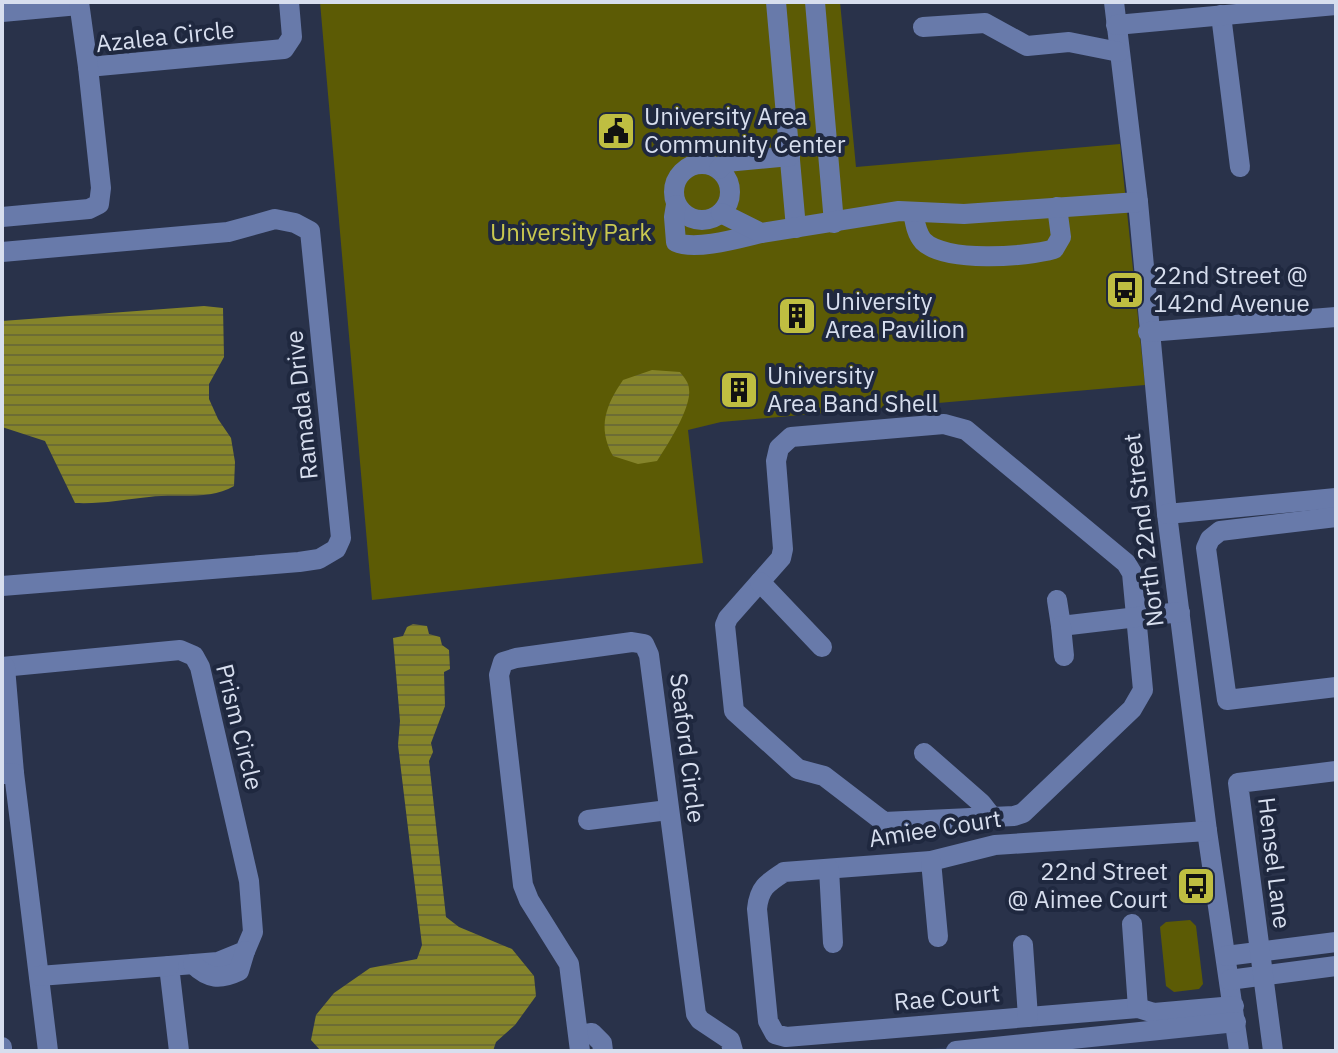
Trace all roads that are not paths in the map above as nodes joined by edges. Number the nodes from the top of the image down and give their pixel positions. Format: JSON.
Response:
{"nodes":[{"id":1,"x":289,"y":2,"type":"edge"},
{"id":2,"x":776,"y":2,"type":"edge"},
{"id":3,"x":815,"y":2,"type":"edge"},
{"id":4,"x":1114,"y":2,"type":"edge"},
{"id":5,"x":79,"y":4,"type":"edge"},
{"id":6,"x":1328,"y":4,"type":"edge"},
{"id":7,"x":2,"y":12,"type":"edge"},
{"id":8,"x":1221,"y":15,"type":"junction"},
{"id":9,"x":1116,"y":25,"type":"junction"},
{"id":10,"x":923,"y":27,"type":"dead end"},
{"id":11,"x":1119,"y":52,"type":"junction"},
{"id":12,"x":88,"y":67,"type":"junction"},
{"id":13,"x":790,"y":156,"type":"junction"},
{"id":14,"x":1240,"y":167,"type":"dead end"},
{"id":15,"x":719,"y":169,"type":"junction"},
{"id":16,"x":1138,"y":202,"type":"junction"},
{"id":17,"x":676,"y":205,"type":"junction"},
{"id":18,"x":1057,"y":207,"type":"junction"},
{"id":19,"x":913,"y":212,"type":"junction"},
{"id":20,"x":721,"y":213,"type":"junction"},
{"id":21,"x":2,"y":217,"type":"edge"},
{"id":22,"x":834,"y":223,"type":"junction"},
{"id":23,"x":796,"y":228,"type":"junction"},
{"id":24,"x":761,"y":233,"type":"junction"},
{"id":25,"x":2,"y":252,"type":"edge"},
{"id":26,"x":1336,"y":317,"type":"edge"},
{"id":27,"x":1148,"y":332,"type":"junction"},
{"id":28,"x":1336,"y":498,"type":"edge"},
{"id":29,"x":1167,"y":514,"type":"junction"},
{"id":30,"x":1336,"y":517,"type":"edge"},
{"id":31,"x":760,"y":582,"type":"junction"},
{"id":32,"x":2,"y":586,"type":"edge"},
{"id":33,"x":1057,"y":600,"type":"dead end"},
{"id":34,"x":1180,"y":612,"type":"junction"},
{"id":35,"x":1136,"y":619,"type":"junction"},
{"id":36,"x":1061,"y":626,"type":"junction"},
{"id":37,"x":822,"y":647,"type":"dead end"},
{"id":38,"x":1064,"y":656,"type":"dead end"},
{"id":39,"x":3,"y":667,"type":"edge"},
{"id":40,"x":1336,"y":687,"type":"edge"},
{"id":41,"x":924,"y":753,"type":"dead end"},
{"id":42,"x":1336,"y":771,"type":"edge"},
{"id":43,"x":8,"y":774,"type":"edge"},
{"id":44,"x":668,"y":810,"type":"junction"},
{"id":45,"x":992,"y":817,"type":"junction"},
{"id":46,"x":588,"y":820,"type":"dead end"},
{"id":47,"x":1207,"y":831,"type":"junction"},
{"id":48,"x":931,"y":861,"type":"junction"},
{"id":49,"x":829,"y":869,"type":"junction"},
{"id":50,"x":1132,"y":924,"type":"dead end"},
{"id":51,"x":938,"y":937,"type":"dead end"},
{"id":52,"x":1336,"y":942,"type":"edge"},
{"id":53,"x":833,"y":943,"type":"dead end"},
{"id":54,"x":1023,"y":945,"type":"dead end"},
{"id":55,"x":1259,"y":951,"type":"junction"},
{"id":56,"x":1226,"y":956,"type":"junction"},
{"id":57,"x":169,"y":966,"type":"junction"},
{"id":58,"x":1336,"y":966,"type":"edge"},
{"id":59,"x":39,"y":976,"type":"junction"},
{"id":60,"x":1262,"y":976,"type":"junction"},
{"id":61,"x":1232,"y":1000,"type":"junction"},
{"id":62,"x":1138,"y":1008,"type":"junction"},
{"id":63,"x":1028,"y":1017,"type":"junction"},
{"id":64,"x":768,"y":1021,"type":"joint"},
{"id":65,"x":580,"y":1043,"type":"edge"},
{"id":66,"x":48,"y":1051,"type":"edge"},
{"id":67,"x":179,"y":1051,"type":"edge"},
{"id":68,"x":603,"y":1051,"type":"edge"},
{"id":69,"x":733,"y":1051,"type":"edge"},
{"id":70,"x":956,"y":1051,"type":"edge"},
{"id":71,"x":1239,"y":1051,"type":"edge"},
{"id":72,"x":1273,"y":1051,"type":"edge"}],
"edges":[{"from":1,"to":12,"type":"street","name":"Azalea Circle"},
{"from":2,"to":13,"type":"street"},
{"from":3,"to":22,"type":"street"},
{"from":4,"to":9,"type":"street","name":"North 22nd Street"},
{"from":5,"to":7,"type":"street"},
{"from":5,"to":12,"type":"street"},
{"from":6,"to":8,"type":"street"},
{"from":8,"to":9,"type":"street"},
{"from":8,"to":14,"type":"street"},
{"from":9,"to":11,"type":"street","name":"North 22nd Street"},
{"from":10,"to":11,"type":"street"},
{"from":11,"to":16,"type":"street","name":"North 22nd Street"},
{"from":12,"to":21,"type":"street","name":"Azalea Circle"},
{"from":13,"to":15,"type":"street"},
{"from":13,"to":23,"type":"street"},
{"from":15,"to":17,"type":"street"},
{"from":15,"to":20,"type":"street"},
{"from":16,"to":18,"type":"street"},
{"from":16,"to":27,"type":"street","name":"North 22nd Street"},
{"from":17,"to":20,"type":"street"},
{"from":17,"to":24,"type":"street"},
{"from":18,"to":19,"type":"street"},
{"from":18,"to":19,"type":"street"},
{"from":19,"to":22,"type":"street"},
{"from":20,"to":24,"type":"street"},
{"from":22,"to":23,"type":"street"},
{"from":23,"to":24,"type":"street"},
{"from":25,"to":32,"type":"street","name":"Ramada Drive"},
{"from":26,"to":27,"type":"street"},
{"from":27,"to":29,"type":"street","name":"North 22nd Street"},
{"from":28,"to":29,"type":"street"},
{"from":29,"to":34,"type":"street","name":"North 22nd Street"},
{"from":30,"to":40,"type":"street"},
{"from":31,"to":35,"type":"street"},
{"from":31,"to":37,"type":"street"},
{"from":31,"to":45,"type":"street"},
{"from":33,"to":36,"type":"street"},
{"from":34,"to":35,"type":"street"},
{"from":34,"to":47,"type":"street","name":"North 22nd Street"},
{"from":35,"to":36,"type":"street"},
{"from":35,"to":45,"type":"street"},
{"from":36,"to":38,"type":"street"},
{"from":39,"to":43,"type":"street","name":"Prism Circle"},
{"from":39,"to":57,"type":"street","name":"Prism Circle"},
{"from":41,"to":45,"type":"street"},
{"from":42,"to":55,"type":"street","name":"Hensel Lane"},
{"from":43,"to":59,"type":"street","name":"Prism Circle"},
{"from":44,"to":46,"type":"street"},
{"from":44,"to":65,"type":"street","name":"Seaford Circle"},
{"from":44,"to":69,"type":"street","name":"Seaford Circle"},
{"from":47,"to":48,"type":"street","name":"Amiee Court"},
{"from":47,"to":56,"type":"street","name":"North 22nd Street"},
{"from":48,"to":49,"type":"street","name":"Amiee Court"},
{"from":48,"to":51,"type":"street"},
{"from":49,"to":53,"type":"street"},
{"from":49,"to":64,"type":"street","name":"Amiee Court"},
{"from":50,"to":62,"type":"street"},
{"from":52,"to":55,"type":"street","name":"Hensel Lane"},
{"from":54,"to":63,"type":"street"},
{"from":55,"to":56,"type":"street","name":"Hensel Lane"},
{"from":55,"to":60,"type":"street","name":"Hensel Lane"},
{"from":56,"to":61,"type":"street","name":"North 22nd Street"},
{"from":57,"to":59,"type":"street","name":"Prism Circle"},
{"from":57,"to":67,"type":"street"},
{"from":58,"to":60,"type":"street"},
{"from":59,"to":66,"type":"street","name":"Prism Circle"},
{"from":60,"to":61,"type":"street","name":"Rae Court"},
{"from":60,"to":72,"type":"street","name":"Hensel Lane"},
{"from":61,"to":62,"type":"street","name":"Rae Court"},
{"from":61,"to":70,"type":"street"},
{"from":61,"to":71,"type":"street","name":"North 22nd Street"},
{"from":62,"to":63,"type":"street","name":"Rae Court"},
{"from":63,"to":64,"type":"street","name":"Rae Court"},
{"from":65,"to":68,"type":"street"}]}
